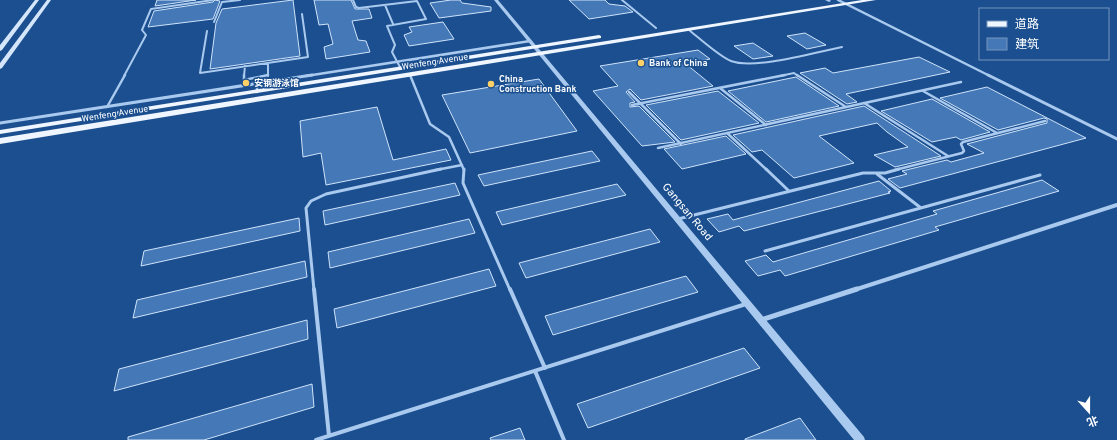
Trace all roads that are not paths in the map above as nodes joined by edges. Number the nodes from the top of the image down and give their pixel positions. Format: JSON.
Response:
{"nodes":[{"id":1,"x":37,"y":0,"type":"edge"},
{"id":2,"x":49,"y":0,"type":"edge"},
{"id":3,"x":213,"y":0,"type":"edge"},
{"id":4,"x":240,"y":0,"type":"edge"},
{"id":5,"x":353,"y":0,"type":"edge"},
{"id":6,"x":496,"y":0,"type":"edge"},
{"id":7,"x":622,"y":0,"type":"edge"},
{"id":8,"x":830,"y":0,"type":"edge"},
{"id":9,"x":838,"y":0,"type":"edge"},
{"id":10,"x":873,"y":0,"type":"edge"},
{"id":11,"x":847,"y":4,"type":"junction"},
{"id":12,"x":385,"y":5,"type":"junction"},
{"id":13,"x":302,"y":14,"type":"dead end"},
{"id":14,"x":214,"y":22,"type":"dead end"},
{"id":15,"x":393,"y":24,"type":"junction"},
{"id":16,"x":656,"y":28,"type":"junction"},
{"id":17,"x":689,"y":30,"type":"junction"},
{"id":18,"x":207,"y":31,"type":"dead end"},
{"id":19,"x":530,"y":41,"type":"junction"},
{"id":20,"x":536,"y":47,"type":"junction"},
{"id":21,"x":842,"y":47,"type":"dead end"},
{"id":22,"x":0,"y":49,"type":"edge"},
{"id":23,"x":541,"y":54,"type":"junction"},
{"id":24,"x":397,"y":62,"type":"junction"},
{"id":25,"x":268,"y":63,"type":"junction"},
{"id":26,"x":245,"y":66,"type":"junction"},
{"id":27,"x":0,"y":67,"type":"edge"},
{"id":28,"x":401,"y":69,"type":"junction"},
{"id":29,"x":410,"y":75,"type":"junction"},
{"id":30,"x":257,"y":78,"type":"junction"},
{"id":31,"x":961,"y":82,"type":"dead end"},
{"id":32,"x":257,"y":88,"type":"junction"},
{"id":33,"x":720,"y":88,"type":"junction"},
{"id":34,"x":923,"y":91,"type":"junction"},
{"id":35,"x":629,"y":92,"type":"dead end"},
{"id":36,"x":641,"y":104,"type":"junction"},
{"id":37,"x":864,"y":104,"type":"junction"},
{"id":38,"x":632,"y":105,"type":"dead end"},
{"id":39,"x":106,"y":107,"type":"junction"},
{"id":40,"x":846,"y":108,"type":"junction"},
{"id":41,"x":1045,"y":121,"type":"dead end"},
{"id":42,"x":0,"y":124,"type":"edge"},
{"id":43,"x":766,"y":125,"type":"junction"},
{"id":44,"x":0,"y":132,"type":"edge"},
{"id":45,"x":997,"y":133,"type":"junction"},
{"id":46,"x":727,"y":134,"type":"junction"},
{"id":47,"x":1117,"y":138,"type":"edge"},
{"id":48,"x":0,"y":141,"type":"edge"},
{"id":49,"x":681,"y":144,"type":"junction"},
{"id":50,"x":658,"y":148,"type":"dead end"},
{"id":51,"x":948,"y":156,"type":"junction"},
{"id":52,"x":462,"y":165,"type":"junction"},
{"id":53,"x":876,"y":173,"type":"junction"},
{"id":54,"x":1040,"y":174,"type":"dead end"},
{"id":55,"x":789,"y":191,"type":"junction"},
{"id":56,"x":1117,"y":205,"type":"edge"},
{"id":57,"x":921,"y":208,"type":"junction"},
{"id":58,"x":678,"y":219,"type":"junction"},
{"id":59,"x":765,"y":251,"type":"dead end"},
{"id":60,"x":748,"y":304,"type":"junction"},
{"id":61,"x":761,"y":320,"type":"junction"},
{"id":62,"x":545,"y":368,"type":"junction"},
{"id":63,"x":535,"y":371,"type":"junction"},
{"id":64,"x":329,"y":436,"type":"junction"},
{"id":65,"x":316,"y":440,"type":"edge"},
{"id":66,"x":564,"y":440,"type":"edge"},
{"id":67,"x":860,"y":440,"type":"edge"}],
"edges":[{"from":1,"to":22,"type":"main road"},
{"from":2,"to":27,"type":"main road"},
{"from":3,"to":39,"type":"lane"},
{"from":4,"to":14,"type":"lane"},
{"from":5,"to":12,"type":"lane"},
{"from":6,"to":19,"type":"street","name":"Gangsan Road"},
{"from":7,"to":16,"type":"lane"},
{"from":8,"to":16,"type":"main road","name":"Wenfeng Avenue"},
{"from":9,"to":11,"type":"street"},
{"from":10,"to":11,"type":"main road","name":"Wenfeng Avenue"},
{"from":11,"to":17,"type":"main road","name":"Wenfeng Avenue"},
{"from":11,"to":47,"type":"street"},
{"from":12,"to":15,"type":"lane"},
{"from":12,"to":15,"type":"lane"},
{"from":13,"to":25,"type":"lane"},
{"from":15,"to":24,"type":"lane"},
{"from":16,"to":20,"type":"main road","name":"Wenfeng Avenue"},
{"from":17,"to":21,"type":"lane"},
{"from":17,"to":23,"type":"main road","name":"Wenfeng Avenue"},
{"from":18,"to":26,"type":"lane"},
{"from":19,"to":20,"type":"street","name":"Gangsan Road"},
{"from":19,"to":24,"type":"street"},
{"from":20,"to":23,"type":"street","name":"Gangsan Road"},
{"from":20,"to":28,"type":"main road","name":"Wenfeng Avenue"},
{"from":23,"to":29,"type":"main road","name":"Wenfeng Avenue"},
{"from":23,"to":58,"type":"street","name":"Gangsan Road"},
{"from":24,"to":28,"type":"lane"},
{"from":24,"to":32,"type":"street"},
{"from":25,"to":26,"type":"lane"},
{"from":25,"to":30,"type":"lane"},
{"from":26,"to":30,"type":"lane"},
{"from":28,"to":32,"type":"main road","name":"Wenfeng Avenue"},
{"from":29,"to":48,"type":"main road","name":"Wenfeng Avenue"},
{"from":29,"to":52,"type":"lane"},
{"from":30,"to":32,"type":"lane"},
{"from":31,"to":34,"type":"lane"},
{"from":32,"to":39,"type":"street"},
{"from":32,"to":44,"type":"main road","name":"Wenfeng Avenue"},
{"from":33,"to":36,"type":"lane"},
{"from":33,"to":40,"type":"lane"},
{"from":33,"to":43,"type":"lane"},
{"from":34,"to":37,"type":"lane"},
{"from":34,"to":45,"type":"lane"},
{"from":35,"to":36,"type":"lane"},
{"from":36,"to":38,"type":"lane"},
{"from":36,"to":49,"type":"lane"},
{"from":37,"to":40,"type":"lane"},
{"from":37,"to":51,"type":"lane"},
{"from":39,"to":42,"type":"street"},
{"from":40,"to":43,"type":"lane"},
{"from":41,"to":45,"type":"lane"},
{"from":43,"to":46,"type":"lane"},
{"from":45,"to":51,"type":"lane"},
{"from":46,"to":49,"type":"lane"},
{"from":46,"to":55,"type":"lane"},
{"from":49,"to":50,"type":"lane"},
{"from":51,"to":53,"type":"lane"},
{"from":52,"to":62,"type":"lane"},
{"from":52,"to":64,"type":"lane"},
{"from":53,"to":55,"type":"lane"},
{"from":53,"to":57,"type":"lane"},
{"from":54,"to":57,"type":"lane"},
{"from":55,"to":58,"type":"lane"},
{"from":56,"to":61,"type":"street"},
{"from":57,"to":59,"type":"lane"},
{"from":58,"to":60,"type":"street","name":"Gangsan Road"},
{"from":60,"to":61,"type":"street","name":"Gangsan Road"},
{"from":60,"to":62,"type":"lane"},
{"from":61,"to":67,"type":"street","name":"Gangsan Road"},
{"from":62,"to":63,"type":"lane"},
{"from":63,"to":64,"type":"lane"},
{"from":63,"to":66,"type":"lane"},
{"from":64,"to":65,"type":"lane"}]}
